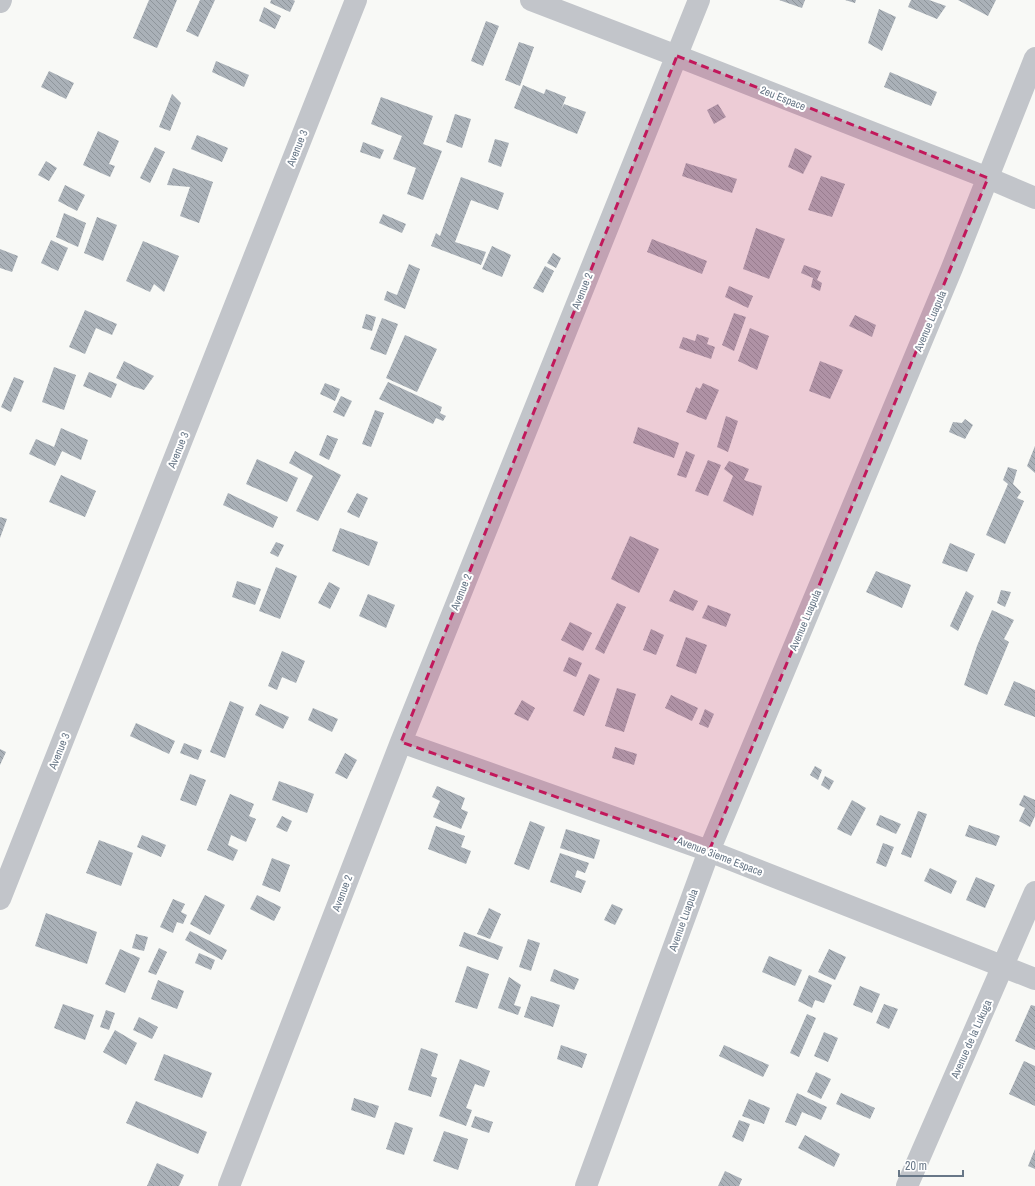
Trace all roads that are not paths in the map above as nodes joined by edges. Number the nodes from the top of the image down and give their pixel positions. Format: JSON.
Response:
{"nodes":[{"id":1,"x":356,"y":0,"type":"edge"},
{"id":2,"x":531,"y":0,"type":"edge"},
{"id":3,"x":699,"y":0,"type":"edge"},
{"id":4,"x":677,"y":56,"type":"junction"},
{"id":5,"x":1035,"y":58,"type":"edge"},
{"id":6,"x":988,"y":178,"type":"junction"},
{"id":7,"x":1035,"y":198,"type":"edge"},
{"id":8,"x":401,"y":742,"type":"junction"},
{"id":9,"x":709,"y":851,"type":"junction"},
{"id":10,"x":1035,"y":892,"type":"edge"},
{"id":11,"x":0,"y":899,"type":"edge"},
{"id":12,"x":1003,"y":966,"type":"junction"},
{"id":13,"x":1035,"y":980,"type":"edge"},
{"id":14,"x":229,"y":1186,"type":"edge"},
{"id":15,"x":586,"y":1186,"type":"edge"},
{"id":16,"x":907,"y":1186,"type":"edge"}],
"edges":[{"from":1,"to":11,"type":"street","name":"Avenue 3"},
{"from":2,"to":4,"type":"street","name":"2eu Espace"},
{"from":3,"to":4,"type":"street","name":"Avenue 2"},
{"from":4,"to":6,"type":"street","name":"2eu Espace"},
{"from":4,"to":8,"type":"street","name":"Avenue 2"},
{"from":5,"to":6,"type":"street","name":"Avenue Luapula"},
{"from":6,"to":7,"type":"street","name":"2eu Espace"},
{"from":6,"to":9,"type":"street","name":"Avenue Luapula"},
{"from":8,"to":9,"type":"street","name":"Avenue 3ieme Espace"},
{"from":8,"to":14,"type":"street","name":"Avenue 2"},
{"from":9,"to":12,"type":"street","name":"Avenue 3ieme Espace"},
{"from":9,"to":15,"type":"street","name":"Avenue Luapula"},
{"from":10,"to":12,"type":"street","name":"Avenue de la Lukuga"},
{"from":12,"to":13,"type":"street","name":"Avenue 3ieme Espace"},
{"from":12,"to":16,"type":"street","name":"Avenue de la Lukuga"}]}
